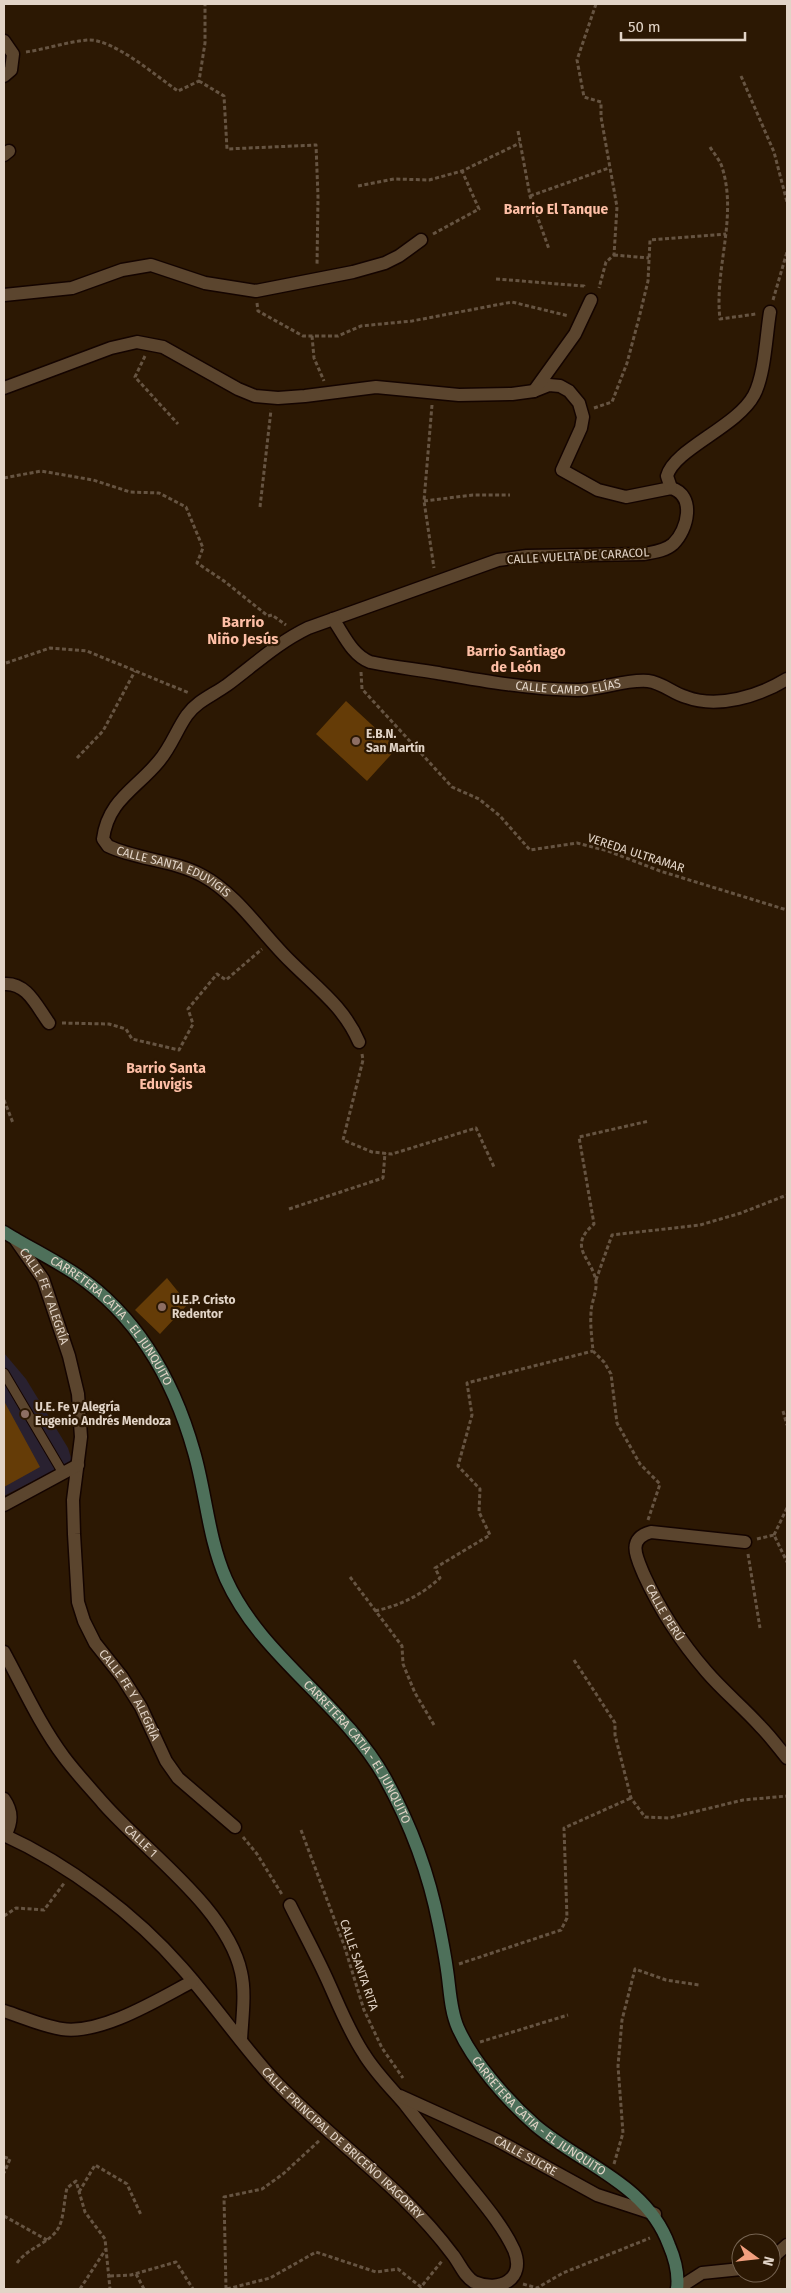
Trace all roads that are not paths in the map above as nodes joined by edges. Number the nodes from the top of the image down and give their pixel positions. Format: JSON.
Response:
{"nodes":[{"id":1,"x":4,"y":41,"type":"edge"},
{"id":2,"x":4,"y":76,"type":"edge"},
{"id":3,"x":421,"y":240,"type":"road end"},
{"id":4,"x":4,"y":295,"type":"edge"},
{"id":5,"x":591,"y":300,"type":"road end"},
{"id":6,"x":770,"y":312,"type":"road end"},
{"id":7,"x":4,"y":388,"type":"edge"},
{"id":8,"x":534,"y":391,"type":"junction"},
{"id":9,"x":671,"y":488,"type":"junction"},
{"id":10,"x":333,"y":619,"type":"junction"},
{"id":11,"x":787,"y":679,"type":"edge"},
{"id":12,"x":4,"y":984,"type":"edge"},
{"id":13,"x":49,"y":1024,"type":"road end"},
{"id":14,"x":359,"y":1042,"type":"road end"},
{"id":15,"x":4,"y":1232,"type":"edge"},
{"id":16,"x":15,"y":1239,"type":"junction"},
{"id":17,"x":4,"y":1373,"type":"edge"},
{"id":18,"x":78,"y":1465,"type":"junction"},
{"id":19,"x":63,"y":1473,"type":"junction"},
{"id":20,"x":4,"y":1505,"type":"edge"},
{"id":21,"x":746,"y":1542,"type":"road end"},
{"id":22,"x":4,"y":1652,"type":"edge"},
{"id":23,"x":787,"y":1758,"type":"edge"},
{"id":24,"x":4,"y":1799,"type":"edge"},
{"id":25,"x":235,"y":1827,"type":"road end"},
{"id":26,"x":4,"y":1836,"type":"edge"},
{"id":27,"x":290,"y":1905,"type":"road end"},
{"id":28,"x":193,"y":1981,"type":"junction"},
{"id":29,"x":4,"y":2011,"type":"edge"},
{"id":30,"x":241,"y":2040,"type":"junction"},
{"id":31,"x":396,"y":2094,"type":"junction"},
{"id":32,"x":654,"y":2214,"type":"junction"},
{"id":33,"x":731,"y":2270,"type":"edge"},
{"id":34,"x":677,"y":2289,"type":"edge"}],
"edges":[{"from":1,"to":2,"type":"street"},
{"from":3,"to":4,"type":"street"},
{"from":5,"to":8,"type":"street"},
{"from":6,"to":9,"type":"street"},
{"from":7,"to":8,"type":"street"},
{"from":8,"to":9,"type":"street"},
{"from":9,"to":10,"type":"street","name":"CALLE VUELTA DE CARACOL"},
{"from":10,"to":11,"type":"street","name":"CALLE CAMPO ELÍAS"},
{"from":10,"to":14,"type":"street","name":"CALLE SANTA EDUVIGIS"},
{"from":12,"to":13,"type":"street"},
{"from":15,"to":16,"type":"main road","name":"CARRETERA CATIA - EL JUNQUITO"},
{"from":16,"to":18,"type":"street","name":"CALLE FE Y ALEGRÍA"},
{"from":16,"to":32,"type":"main road","name":"CARRETERA CATIA - EL JUNQUITO"},
{"from":17,"to":19,"type":"lane"},
{"from":18,"to":19,"type":"street"},
{"from":18,"to":25,"type":"street","name":"CALLE FE Y ALEGRÍA"},
{"from":19,"to":20,"type":"street"},
{"from":21,"to":23,"type":"street","name":"CALLE PERÚ"},
{"from":22,"to":30,"type":"street","name":"CALLE 1"},
{"from":24,"to":26,"type":"street"},
{"from":26,"to":28,"type":"street","name":"CALLE PRINCIPAL DE BRICEÑO IRAGORRY"},
{"from":27,"to":31,"type":"street"},
{"from":28,"to":29,"type":"street"},
{"from":28,"to":30,"type":"street","name":"CALLE PRINCIPAL DE BRICEÑO IRAGORRY"},
{"from":30,"to":31,"type":"street","name":"CALLE PRINCIPAL DE BRICEÑO IRAGORRY"},
{"from":31,"to":32,"type":"street","name":"CALLE SUCRE"},
{"from":32,"to":34,"type":"main road","name":"CARRETERA CATIA - EL JUNQUITO"},
{"from":33,"to":34,"type":"street"}]}
